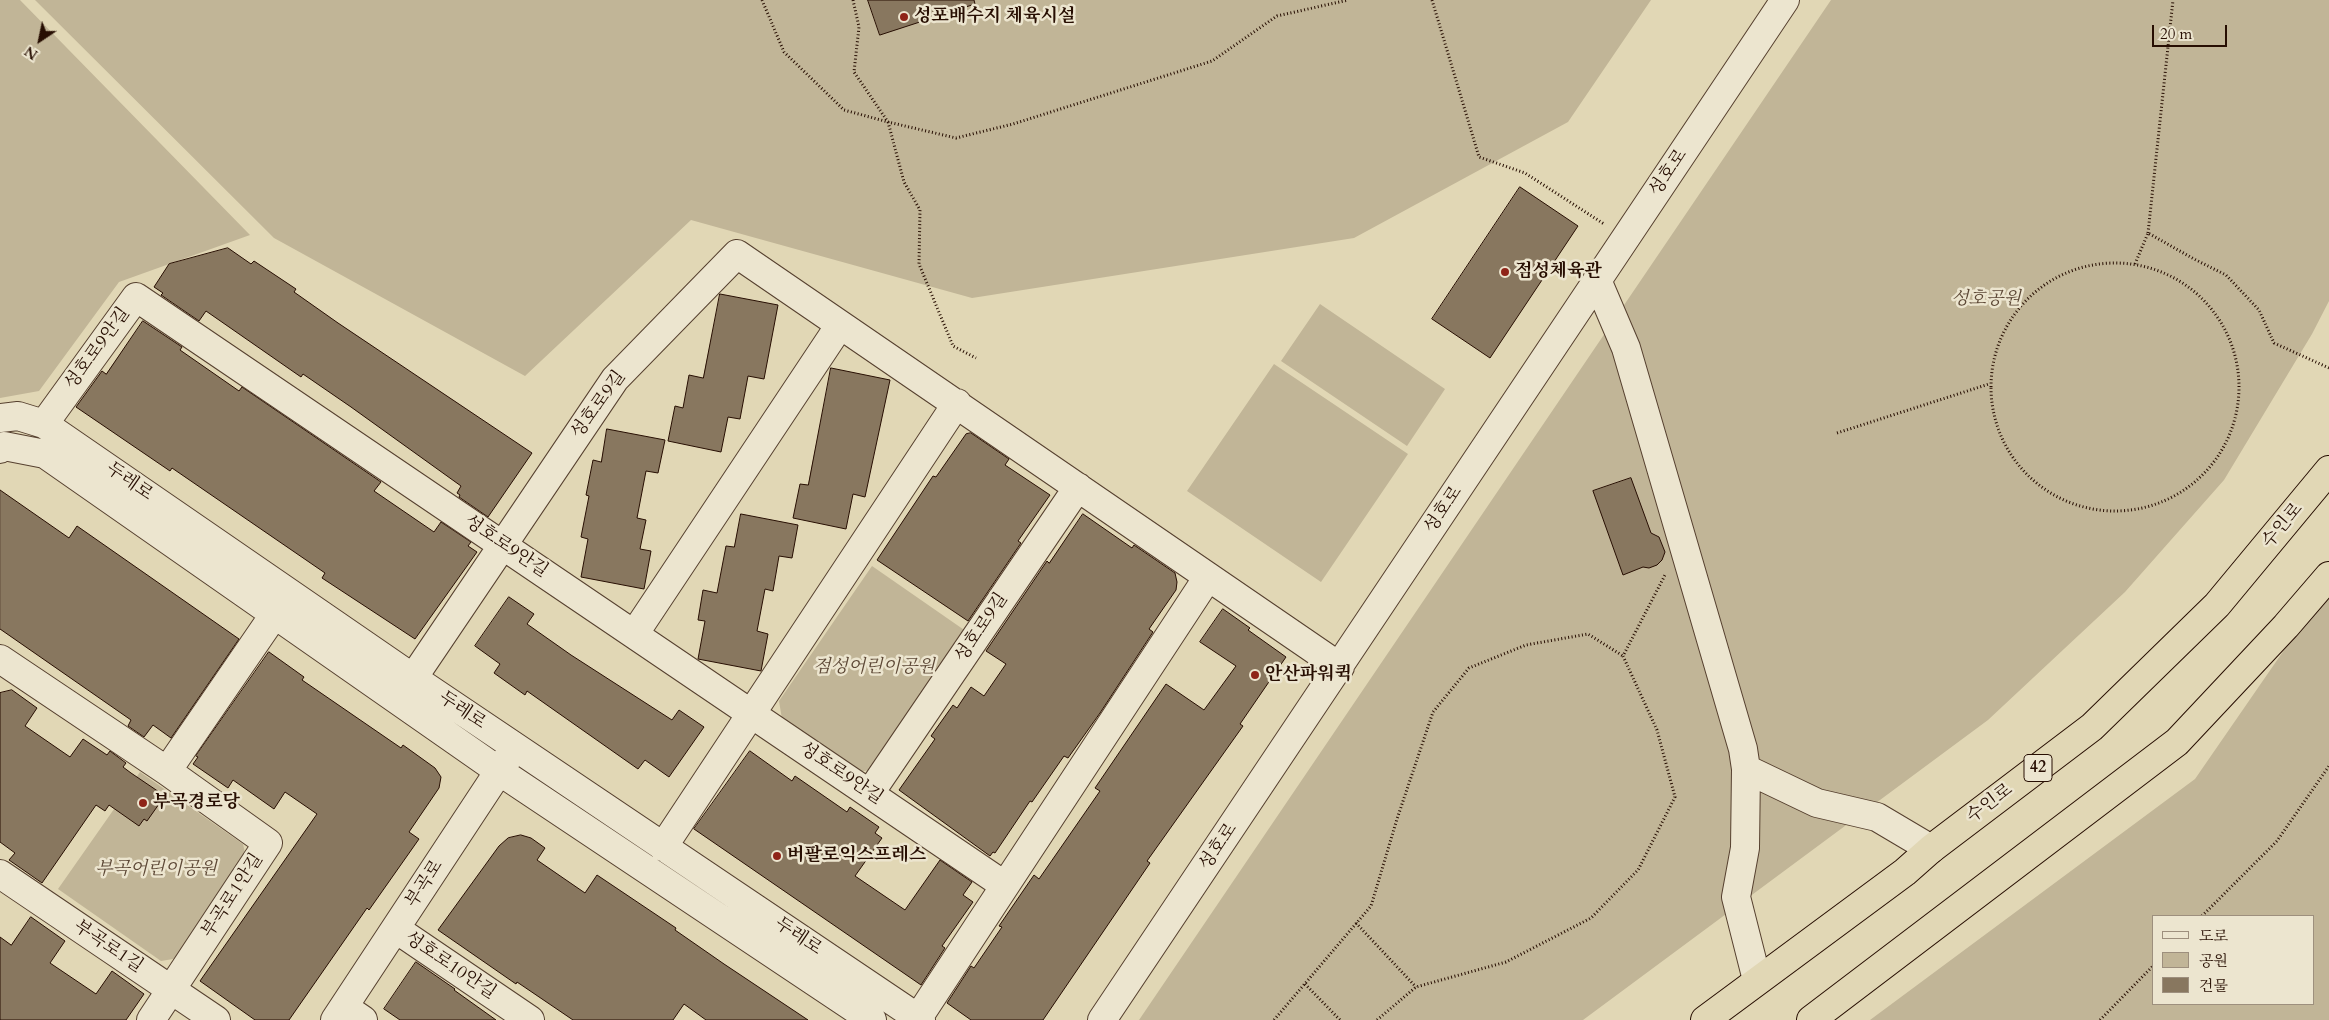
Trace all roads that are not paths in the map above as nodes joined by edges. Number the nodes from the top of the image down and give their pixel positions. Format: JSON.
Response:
{"nodes":[{"id":1,"x":1785,"y":0,"type":"edge"},
{"id":2,"x":1597,"y":280,"type":"junction"},
{"id":3,"x":840,"y":325,"type":"junction"},
{"id":4,"x":957,"y":403,"type":"junction"},
{"id":5,"x":0,"y":418,"type":"edge"},
{"id":6,"x":44,"y":424,"type":"junction"},
{"id":7,"x":0,"y":449,"type":"edge"},
{"id":8,"x":2329,"y":470,"type":"edge"},
{"id":9,"x":1078,"y":488,"type":"junction"},
{"id":10,"x":502,"y":544,"type":"junction"},
{"id":11,"x":2329,"y":576,"type":"edge"},
{"id":12,"x":1208,"y":577,"type":"junction"},
{"id":13,"x":274,"y":615,"type":"junction"},
{"id":14,"x":635,"y":633,"type":"junction"},
{"id":15,"x":0,"y":659,"type":"edge"},
{"id":16,"x":1340,"y":667,"type":"junction"},
{"id":17,"x":413,"y":678,"type":"junction"},
{"id":18,"x":750,"y":714,"type":"junction"},
{"id":19,"x":516,"y":747,"type":"junction"},
{"id":20,"x":1746,"y":769,"type":"junction"},
{"id":21,"x":167,"y":771,"type":"junction"},
{"id":22,"x":499,"y":771,"type":"junction"},
{"id":23,"x":870,"y":793,"type":"junction"},
{"id":24,"x":663,"y":847,"type":"junction"},
{"id":25,"x":1932,"y":849,"type":"junction"},
{"id":26,"x":0,"y":874,"type":"edge"},
{"id":27,"x":1004,"y":885,"type":"junction"},
{"id":28,"x":396,"y":929,"type":"junction"},
{"id":29,"x":1757,"y":980,"type":"junction"},
{"id":30,"x":171,"y":990,"type":"junction"},
{"id":31,"x":347,"y":1016,"type":"edge"},
{"id":32,"x":919,"y":1019,"type":"edge"},
{"id":33,"x":151,"y":1020,"type":"edge"},
{"id":34,"x":216,"y":1020,"type":"edge"},
{"id":35,"x":530,"y":1020,"type":"edge"},
{"id":36,"x":872,"y":1020,"type":"edge"},
{"id":37,"x":1102,"y":1020,"type":"edge"},
{"id":38,"x":1705,"y":1020,"type":"edge"},
{"id":39,"x":1811,"y":1020,"type":"edge"}],
"edges":[{"from":1,"to":2,"type":"street","name":"성호로"},
{"from":2,"to":16,"type":"street","name":"성호로"},
{"from":2,"to":20,"type":"street"},
{"from":3,"to":4,"type":"street","name":"성호로9길"},
{"from":3,"to":10,"type":"street","name":"성호로9길"},
{"from":3,"to":14,"type":"street"},
{"from":4,"to":9,"type":"street","name":"성호로9길"},
{"from":4,"to":18,"type":"street"},
{"from":5,"to":6,"type":"street","name":"두레로"},
{"from":6,"to":10,"type":"street","name":"성호로9안길"},
{"from":6,"to":17,"type":"street","name":"두레로"},
{"from":7,"to":13,"type":"street","name":"두레로"},
{"from":8,"to":25,"type":"highway","name":"수인로","number":"42"},
{"from":9,"to":12,"type":"street","name":"성호로9길"},
{"from":9,"to":23,"type":"street","name":"성호로9길"},
{"from":10,"to":14,"type":"street","name":"성호로9안길"},
{"from":10,"to":17,"type":"street","name":"성호로9길"},
{"from":11,"to":39,"type":"highway"},
{"from":12,"to":16,"type":"street","name":"성호로9길"},
{"from":12,"to":27,"type":"street"},
{"from":13,"to":21,"type":"street"},
{"from":13,"to":22,"type":"street","name":"두레로"},
{"from":14,"to":18,"type":"street","name":"성호로9안길"},
{"from":15,"to":21,"type":"street","name":"부곡로1안길"},
{"from":16,"to":37,"type":"street","name":"성호로"},
{"from":17,"to":19,"type":"street","name":"두레로"},
{"from":18,"to":23,"type":"street","name":"성호로9안길"},
{"from":18,"to":24,"type":"street"},
{"from":19,"to":22,"type":"street","name":"부곡로"},
{"from":19,"to":24,"type":"street","name":"두레로"},
{"from":20,"to":25,"type":"street"},
{"from":20,"to":29,"type":"street"},
{"from":21,"to":30,"type":"street","name":"부곡로1안길"},
{"from":22,"to":28,"type":"street","name":"부곡로"},
{"from":22,"to":36,"type":"street","name":"두레로"},
{"from":23,"to":27,"type":"street","name":"성호로9안길"},
{"from":24,"to":32,"type":"street","name":"두레로"},
{"from":25,"to":29,"type":"highway","name":"수인로","number":"42"},
{"from":26,"to":30,"type":"street","name":"부곡로1길"},
{"from":27,"to":32,"type":"street"},
{"from":28,"to":31,"type":"street","name":"부곡로"},
{"from":28,"to":35,"type":"street","name":"성호로10안길"},
{"from":29,"to":38,"type":"highway","name":"수인로","number":"42"},
{"from":30,"to":33,"type":"street","name":"부곡로1안길"},
{"from":30,"to":34,"type":"street","name":"부곡로1길"}]}
